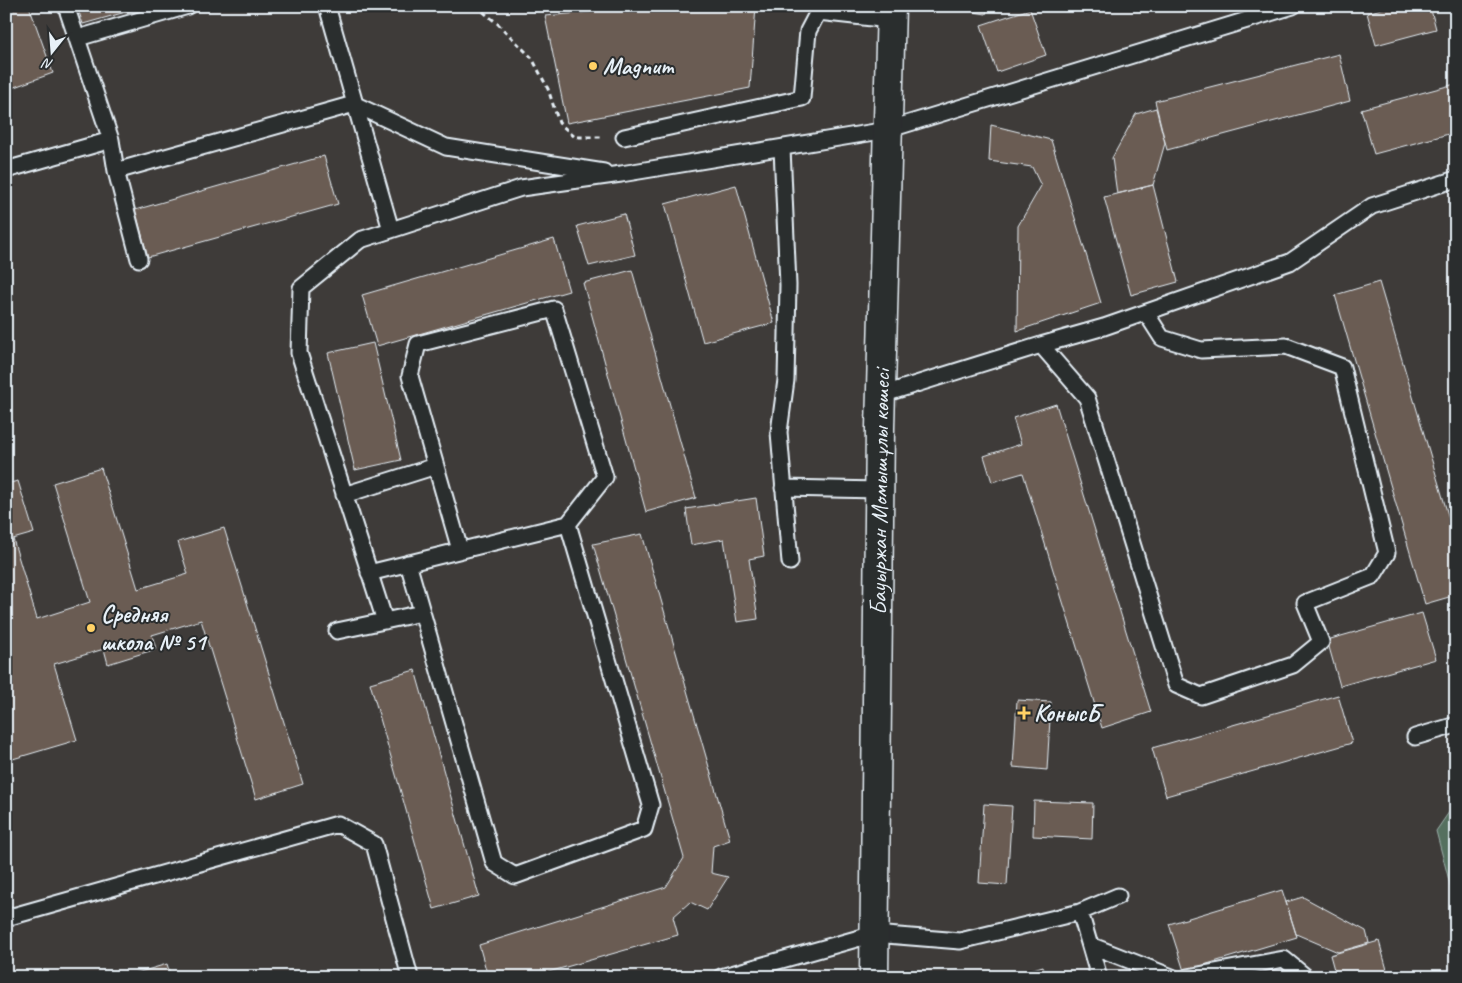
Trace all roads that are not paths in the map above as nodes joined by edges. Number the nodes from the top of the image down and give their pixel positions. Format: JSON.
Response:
{"nodes":[{"id":1,"x":66,"y":6,"type":"edge"},
{"id":2,"x":188,"y":6,"type":"edge"},
{"id":3,"x":327,"y":6,"type":"edge"},
{"id":4,"x":1292,"y":6,"type":"edge"},
{"id":5,"x":890,"y":13,"type":"edge"},
{"id":6,"x":78,"y":38,"type":"junction"},
{"id":7,"x":354,"y":104,"type":"junction"},
{"id":8,"x":888,"y":130,"type":"junction"},
{"id":9,"x":624,"y":137,"type":"road end"},
{"id":10,"x":112,"y":140,"type":"junction"},
{"id":11,"x":782,"y":148,"type":"junction"},
{"id":12,"x":6,"y":170,"type":"edge"},
{"id":13,"x":116,"y":171,"type":"junction"},
{"id":14,"x":621,"y":174,"type":"junction"},
{"id":15,"x":1456,"y":179,"type":"edge"},
{"id":16,"x":391,"y":230,"type":"junction"},
{"id":17,"x":139,"y":259,"type":"dead end"},
{"id":18,"x":1146,"y":313,"type":"junction"},
{"id":19,"x":1041,"y":345,"type":"junction"},
{"id":20,"x":881,"y":395,"type":"junction"},
{"id":21,"x":436,"y":466,"type":"junction"},
{"id":22,"x":783,"y":488,"type":"junction"},
{"id":23,"x":879,"y":490,"type":"junction"},
{"id":24,"x":344,"y":495,"type":"junction"},
{"id":25,"x":568,"y":524,"type":"junction"},
{"id":26,"x":460,"y":550,"type":"junction"},
{"id":27,"x":790,"y":562,"type":"dead end"},
{"id":28,"x":408,"y":563,"type":"junction"},
{"id":29,"x":369,"y":573,"type":"junction"},
{"id":30,"x":422,"y":613,"type":"junction"},
{"id":31,"x":385,"y":621,"type":"junction"},
{"id":32,"x":338,"y":631,"type":"dead end"},
{"id":33,"x":1456,"y":725,"type":"edge"},
{"id":34,"x":1415,"y":737,"type":"dead end"},
{"id":35,"x":1118,"y":896,"type":"dead end"},
{"id":36,"x":1080,"y":912,"type":"junction"},
{"id":37,"x":6,"y":918,"type":"edge"},
{"id":38,"x":874,"y":934,"type":"junction"},
{"id":39,"x":1090,"y":945,"type":"junction"},
{"id":40,"x":410,"y":977,"type":"edge"},
{"id":41,"x":721,"y":977,"type":"edge"},
{"id":42,"x":874,"y":977,"type":"edge"},
{"id":43,"x":1099,"y":977,"type":"edge"},
{"id":44,"x":1172,"y":977,"type":"edge"},
{"id":45,"x":1188,"y":977,"type":"edge"},
{"id":46,"x":1306,"y":977,"type":"edge"}],
"edges":[{"from":1,"to":6,"type":"lane"},
{"from":2,"to":6,"type":"lane"},
{"from":3,"to":7,"type":"lane"},
{"from":4,"to":8,"type":"lane"},
{"from":5,"to":8,"type":"street","name":"Бауыржан Момышұлы көшесі"},
{"from":5,"to":9,"type":"lane"},
{"from":6,"to":10,"type":"lane"},
{"from":7,"to":13,"type":"lane"},
{"from":7,"to":14,"type":"lane"},
{"from":7,"to":16,"type":"lane"},
{"from":8,"to":11,"type":"lane"},
{"from":8,"to":20,"type":"street","name":"Бауыржан Момышұлы көшесі"},
{"from":10,"to":12,"type":"lane"},
{"from":10,"to":13,"type":"lane"},
{"from":11,"to":14,"type":"lane"},
{"from":11,"to":22,"type":"lane"},
{"from":13,"to":17,"type":"lane"},
{"from":14,"to":16,"type":"lane"},
{"from":15,"to":18,"type":"lane"},
{"from":16,"to":24,"type":"lane"},
{"from":18,"to":19,"type":"lane"},
{"from":18,"to":19,"type":"lane"},
{"from":19,"to":20,"type":"lane"},
{"from":20,"to":23,"type":"street","name":"Бауыржан Момышұлы көшесі"},
{"from":21,"to":24,"type":"lane"},
{"from":21,"to":25,"type":"lane"},
{"from":21,"to":26,"type":"lane"},
{"from":22,"to":23,"type":"lane"},
{"from":22,"to":27,"type":"lane"},
{"from":23,"to":38,"type":"street","name":"Бауыржан Момышұлы көшесі"},
{"from":24,"to":29,"type":"lane"},
{"from":25,"to":26,"type":"lane"},
{"from":25,"to":30,"type":"lane"},
{"from":26,"to":28,"type":"lane"},
{"from":28,"to":29,"type":"lane"},
{"from":28,"to":30,"type":"lane"},
{"from":29,"to":31,"type":"lane"},
{"from":30,"to":31,"type":"lane"},
{"from":31,"to":32,"type":"lane"},
{"from":33,"to":34,"type":"lane"},
{"from":35,"to":36,"type":"lane"},
{"from":36,"to":38,"type":"lane"},
{"from":36,"to":39,"type":"lane"},
{"from":37,"to":40,"type":"lane"},
{"from":38,"to":41,"type":"lane"},
{"from":38,"to":42,"type":"street","name":"Бауыржан Момышұлы көшесі"},
{"from":39,"to":43,"type":"lane"},
{"from":39,"to":44,"type":"lane"},
{"from":45,"to":46,"type":"lane"}]}
